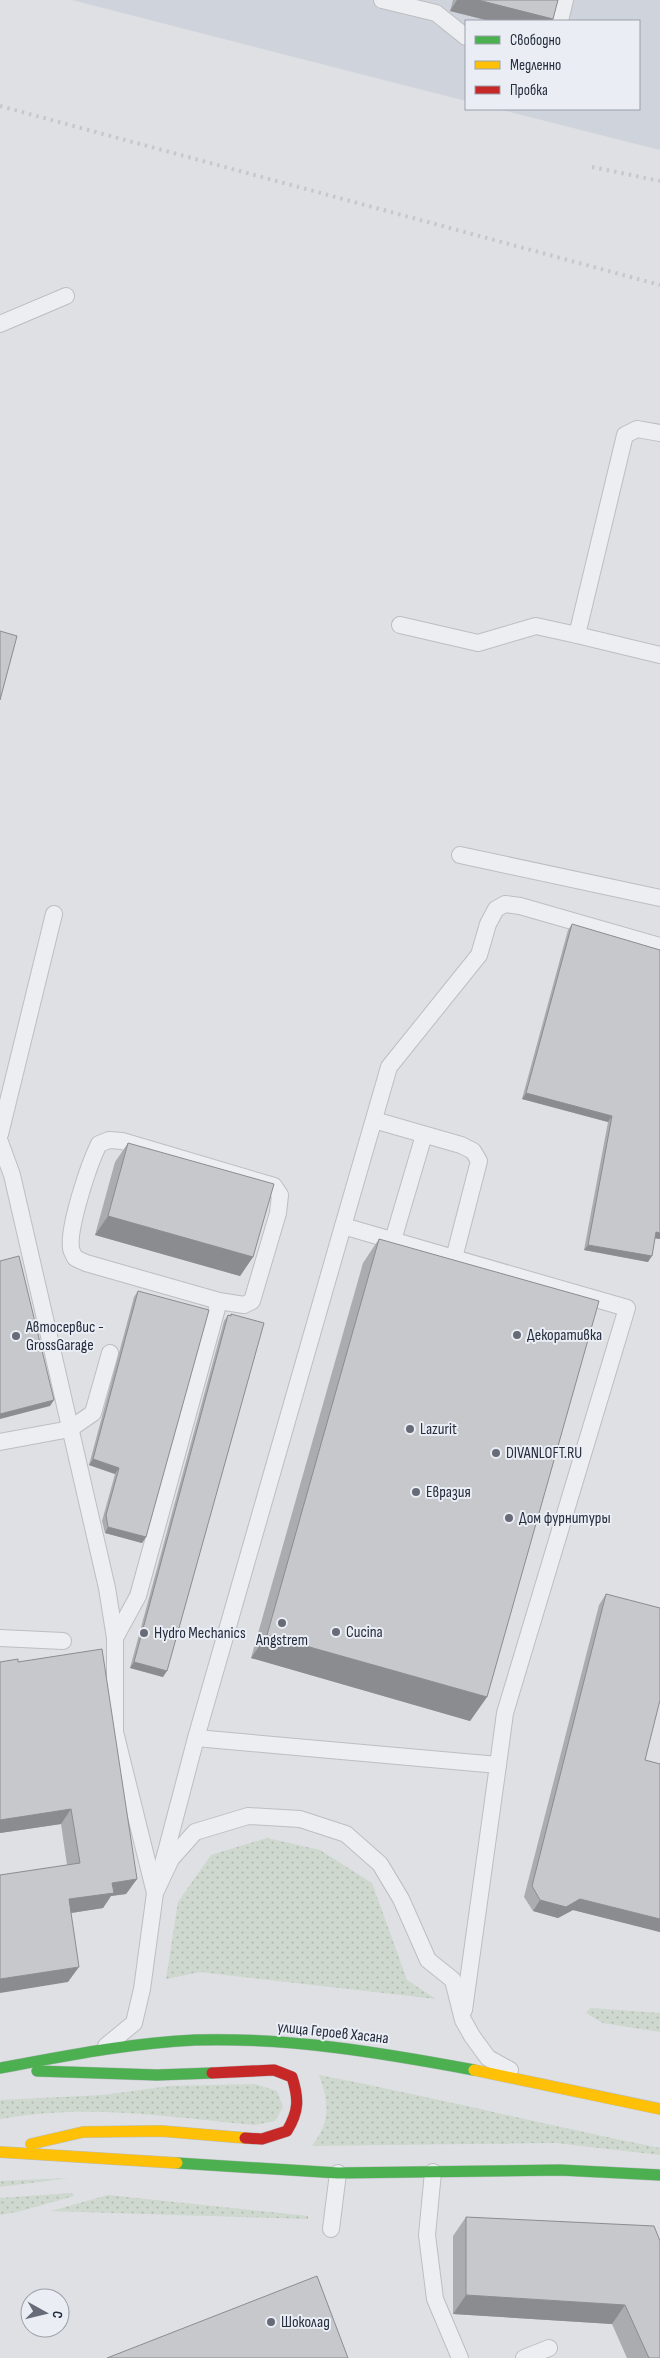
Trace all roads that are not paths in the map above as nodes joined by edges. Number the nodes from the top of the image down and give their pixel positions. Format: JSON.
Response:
{"nodes":[{"id":1,"x":382,"y":0,"type":"edge"},
{"id":2,"x":565,"y":0,"type":"edge"},
{"id":3,"x":560,"y":20,"type":"edge"},
{"id":4,"x":465,"y":36,"type":"edge"},
{"id":5,"x":66,"y":296,"type":"dead end"},
{"id":6,"x":0,"y":324,"type":"edge"},
{"id":7,"x":660,"y":433,"type":"edge"},
{"id":8,"x":400,"y":625,"type":"dead end"},
{"id":9,"x":577,"y":636,"type":"junction"},
{"id":10,"x":660,"y":655,"type":"edge"},
{"id":11,"x":460,"y":855,"type":"dead end"},
{"id":12,"x":660,"y":898,"type":"edge"},
{"id":13,"x":54,"y":914,"type":"dead end"},
{"id":14,"x":660,"y":946,"type":"edge"},
{"id":15,"x":374,"y":1120,"type":"junction"},
{"id":16,"x":0,"y":1134,"type":"edge"},
{"id":17,"x":424,"y":1135,"type":"junction"},
{"id":18,"x":0,"y":1142,"type":"edge"},
{"id":19,"x":343,"y":1226,"type":"junction"},
{"id":20,"x":393,"y":1240,"type":"junction"},
{"id":21,"x":454,"y":1258,"type":"junction"},
{"id":22,"x":219,"y":1301,"type":"junction"},
{"id":23,"x":110,"y":1353,"type":"dead end"},
{"id":24,"x":70,"y":1429,"type":"junction"},
{"id":25,"x":0,"y":1442,"type":"edge"},
{"id":26,"x":0,"y":1638,"type":"edge"},
{"id":27,"x":115,"y":1638,"type":"junction"},
{"id":28,"x":63,"y":1641,"type":"dead end"},
{"id":29,"x":196,"y":1738,"type":"junction"},
{"id":30,"x":498,"y":1765,"type":"junction"},
{"id":31,"x":155,"y":1893,"type":"junction"},
{"id":32,"x":463,"y":2020,"type":"junction"},
{"id":33,"x":102,"y":2049,"type":"junction"},
{"id":34,"x":0,"y":2068,"type":"edge"},
{"id":35,"x":535,"y":2083,"type":"junction"},
{"id":36,"x":660,"y":2109,"type":"edge"},
{"id":37,"x":0,"y":2152,"type":"edge"},
{"id":38,"x":433,"y":2172,"type":"junction"},
{"id":39,"x":338,"y":2173,"type":"junction"},
{"id":40,"x":660,"y":2175,"type":"edge"},
{"id":41,"x":331,"y":2229,"type":"dead end"},
{"id":42,"x":549,"y":2348,"type":"dead end"},
{"id":43,"x":460,"y":2358,"type":"edge"},
{"id":44,"x":524,"y":2358,"type":"edge"}],
"edges":[{"from":1,"to":4,"type":"lane"},
{"from":2,"to":3,"type":"lane"},
{"from":5,"to":6,"type":"lane"},
{"from":7,"to":9,"type":"lane"},
{"from":8,"to":9,"type":"lane"},
{"from":9,"to":10,"type":"lane"},
{"from":11,"to":12,"type":"lane"},
{"from":13,"to":16,"type":"lane"},
{"from":14,"to":15,"type":"lane"},
{"from":15,"to":17,"type":"lane"},
{"from":15,"to":19,"type":"lane"},
{"from":17,"to":20,"type":"lane"},
{"from":17,"to":21,"type":"lane"},
{"from":18,"to":24,"type":"lane"},
{"from":19,"to":20,"type":"lane"},
{"from":19,"to":29,"type":"lane"},
{"from":20,"to":21,"type":"lane"},
{"from":21,"to":30,"type":"lane"},
{"from":22,"to":22,"type":"lane"},
{"from":22,"to":27,"type":"lane"},
{"from":23,"to":24,"type":"lane"},
{"from":24,"to":25,"type":"lane"},
{"from":24,"to":27,"type":"lane"},
{"from":26,"to":28,"type":"lane"},
{"from":27,"to":31,"type":"lane"},
{"from":29,"to":30,"type":"lane"},
{"from":29,"to":31,"type":"lane"},
{"from":30,"to":32,"type":"lane"},
{"from":31,"to":32,"type":"lane"},
{"from":31,"to":33,"type":"lane"},
{"from":32,"to":35,"type":"lane"},
{"from":33,"to":34,"type":"main road","name":"улица Героев Хасана"},
{"from":33,"to":35,"type":"main road","name":"улица Героев Хасана"},
{"from":34,"to":37,"type":"main road"},
{"from":35,"to":36,"type":"main road","name":"улица Героев Хасана"},
{"from":37,"to":39,"type":"main road"},
{"from":38,"to":39,"type":"main road"},
{"from":38,"to":40,"type":"main road"},
{"from":38,"to":43,"type":"lane"},
{"from":39,"to":41,"type":"lane"},
{"from":42,"to":44,"type":"lane"}]}
